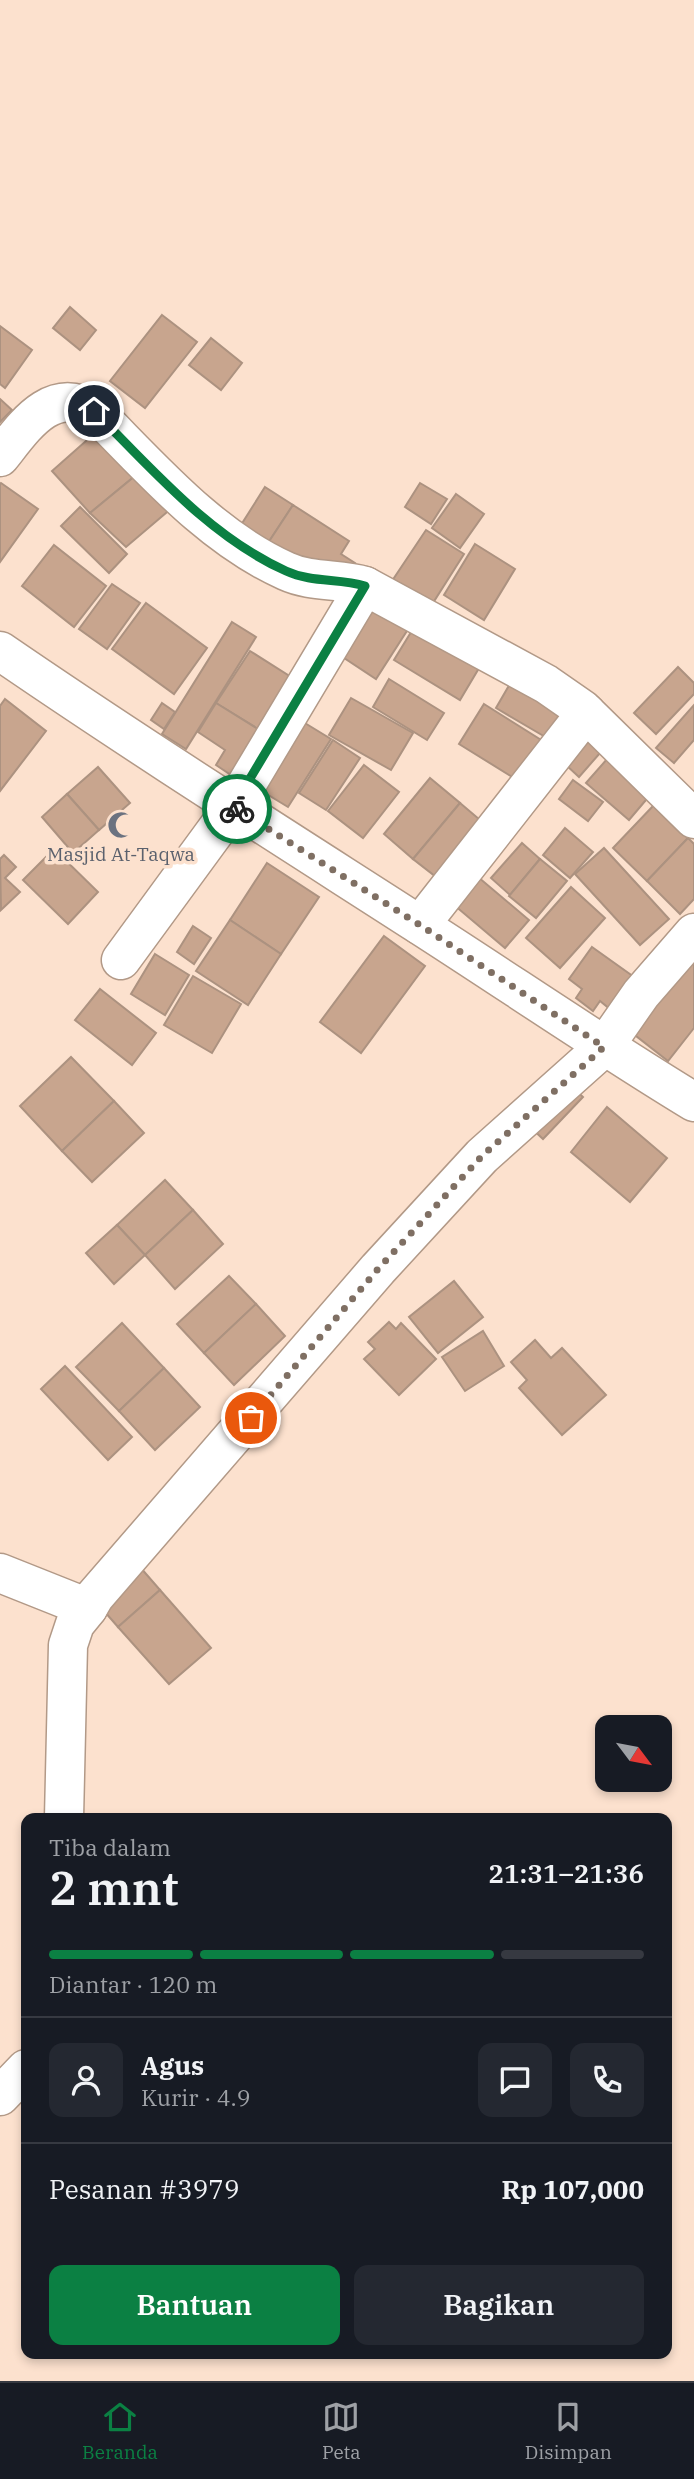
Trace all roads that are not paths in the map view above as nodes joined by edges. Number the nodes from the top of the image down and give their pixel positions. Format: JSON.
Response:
{"nodes":[{"id":1,"x":0,"y":457,"type":"edge"},
{"id":2,"x":365,"y":586,"type":"junction"},
{"id":3,"x":0,"y":651,"type":"edge"},
{"id":4,"x":586,"y":713,"type":"junction"},
{"id":5,"x":233,"y":807,"type":"junction"},
{"id":6,"x":694,"y":819,"type":"edge"},
{"id":7,"x":420,"y":925,"type":"junction"},
{"id":8,"x":694,"y":933,"type":"edge"},
{"id":9,"x":121,"y":960,"type":"dead end"},
{"id":10,"x":604,"y":1047,"type":"junction"},
{"id":11,"x":694,"y":1102,"type":"edge"},
{"id":12,"x":0,"y":1573,"type":"edge"},
{"id":13,"x":88,"y":1608,"type":"junction"},
{"id":14,"x":64,"y":1813,"type":"edge"},
{"id":15,"x":21,"y":2074,"type":"edge"},
{"id":16,"x":0,"y":2096,"type":"edge"}],
"edges":[{"from":1,"to":2,"type":"street"},
{"from":2,"to":4,"type":"street"},
{"from":2,"to":5,"type":"street"},
{"from":3,"to":5,"type":"street"},
{"from":4,"to":6,"type":"street"},
{"from":4,"to":7,"type":"street"},
{"from":5,"to":7,"type":"street"},
{"from":5,"to":9,"type":"street"},
{"from":7,"to":10,"type":"street"},
{"from":8,"to":10,"type":"street"},
{"from":10,"to":11,"type":"street"},
{"from":10,"to":13,"type":"street"},
{"from":12,"to":13,"type":"street"},
{"from":13,"to":14,"type":"street"},
{"from":15,"to":16,"type":"street"}]}
